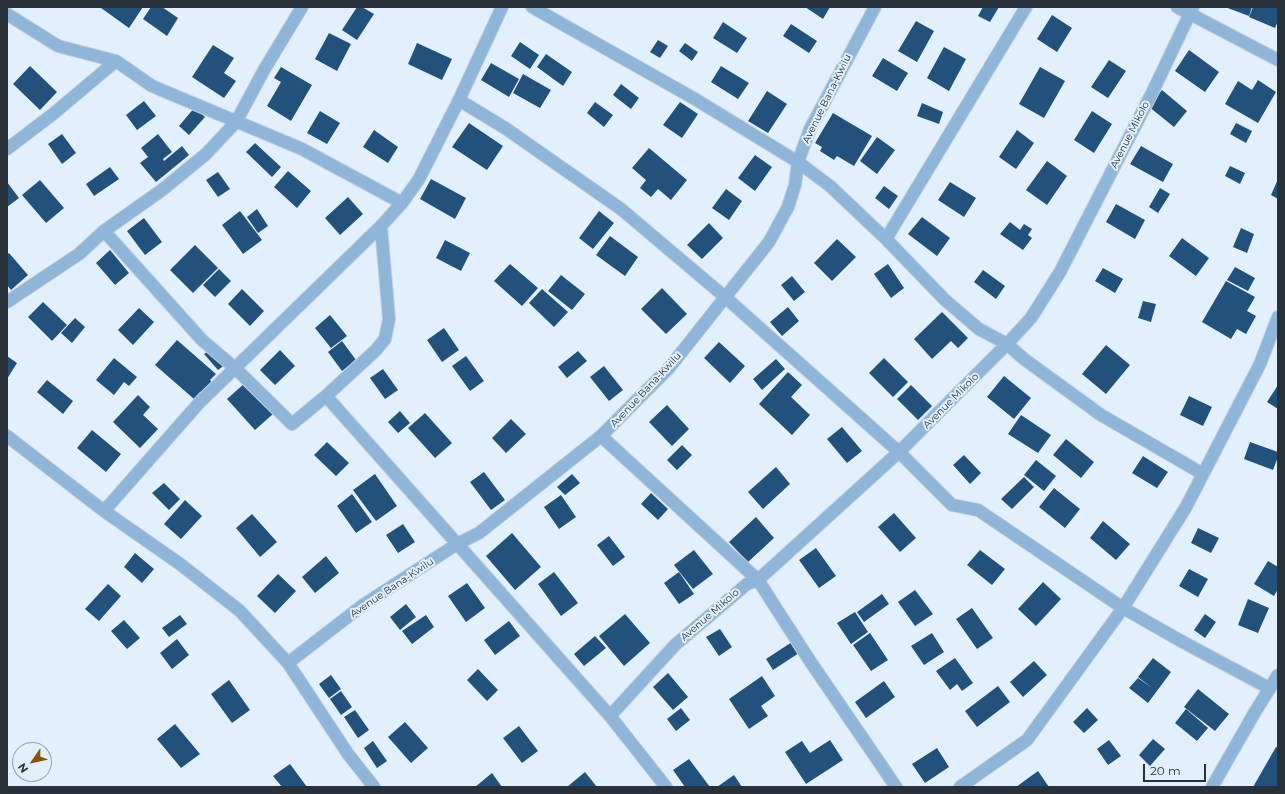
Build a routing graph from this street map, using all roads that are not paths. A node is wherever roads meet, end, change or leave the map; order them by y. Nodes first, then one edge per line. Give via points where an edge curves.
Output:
1 (302, 7) edge
2 (502, 7) edge
3 (532, 7) edge
4 (875, 7) edge
5 (1026, 7) edge
6 (1177, 7) edge
7 (1191, 11) edge
8 (7, 14) edge
9 (1278, 60) edge
10 (116, 61) junction
11 (459, 100) junction
12 (236, 122) junction
13 (7, 149) edge
14 (798, 162) junction
15 (402, 203) junction
16 (381, 226) junction
17 (104, 231) junction
18 (886, 239) junction
19 (725, 297) junction
20 (7, 302) edge
21 (1278, 317) edge
22 (1007, 344) junction
23 (235, 368) junction
24 (326, 396) junction
25 (7, 436) edge
26 (601, 436) junction
27 (899, 452) junction
28 (1203, 474) junction
29 (104, 510) junction
30 (457, 544) junction
31 (758, 580) junction
32 (1123, 608) junction
33 (288, 662) junction
34 (1278, 674) edge
35 (1269, 688) junction
36 (610, 716) junction
37 (374, 787) edge
38 (666, 787) edge
39 (896, 787) edge
40 (960, 787) edge
41 (1212, 787) edge

1 - 12 street
2 - 11 street
3 - 14 street via 695,99
4 - 14 street, Avenue Bana-Kwilu via 810,129
5 - 18 street
6 - 7 street
7 - 9 street
7 - 22 street, Avenue Mikolo via 1060,272 1031,318
8 - 10 street via 58,46
10 - 12 street via 152,86
10 - 13 street
11 - 15 street via 419,179
11 - 19 street via 505,128 621,209
12 - 15 street via 302,149
12 - 17 street via 206,154 162,190
14 - 18 street via 830,186
14 - 19 street, Avenue Bana-Kwilu via 788,208 769,242
15 - 16 street
16 - 23 street
16 - 24 street via 389,319 385,339
17 - 20 street via 79,254
17 - 23 street via 202,340
18 - 22 street via 945,300 979,329
19 - 26 street, Avenue Bana-Kwilu via 669,368
19 - 27 street
21 - 28 street via 1260,364
22 - 27 street, Avenue Mikolo
22 - 28 street via 1101,415
23 - 24 street via 292,424
23 - 29 street via 198,403
24 - 30 street
25 - 29 street
26 - 30 street, Avenue Bana-Kwilu via 479,533
26 - 31 street
27 - 31 street, Avenue Mikolo
27 - 32 street via 952,505 978,510
28 - 32 street via 1186,507
29 - 33 street via 240,611
30 - 33 street, Avenue Bana-Kwilu via 363,605
30 - 36 street
31 - 36 street, Avenue Mikolo via 747,584 675,645
31 - 39 street
32 - 35 street
32 - 40 street via 1027,740
33 - 37 street via 348,754
34 - 35 street
35 - 41 street
36 - 38 street

